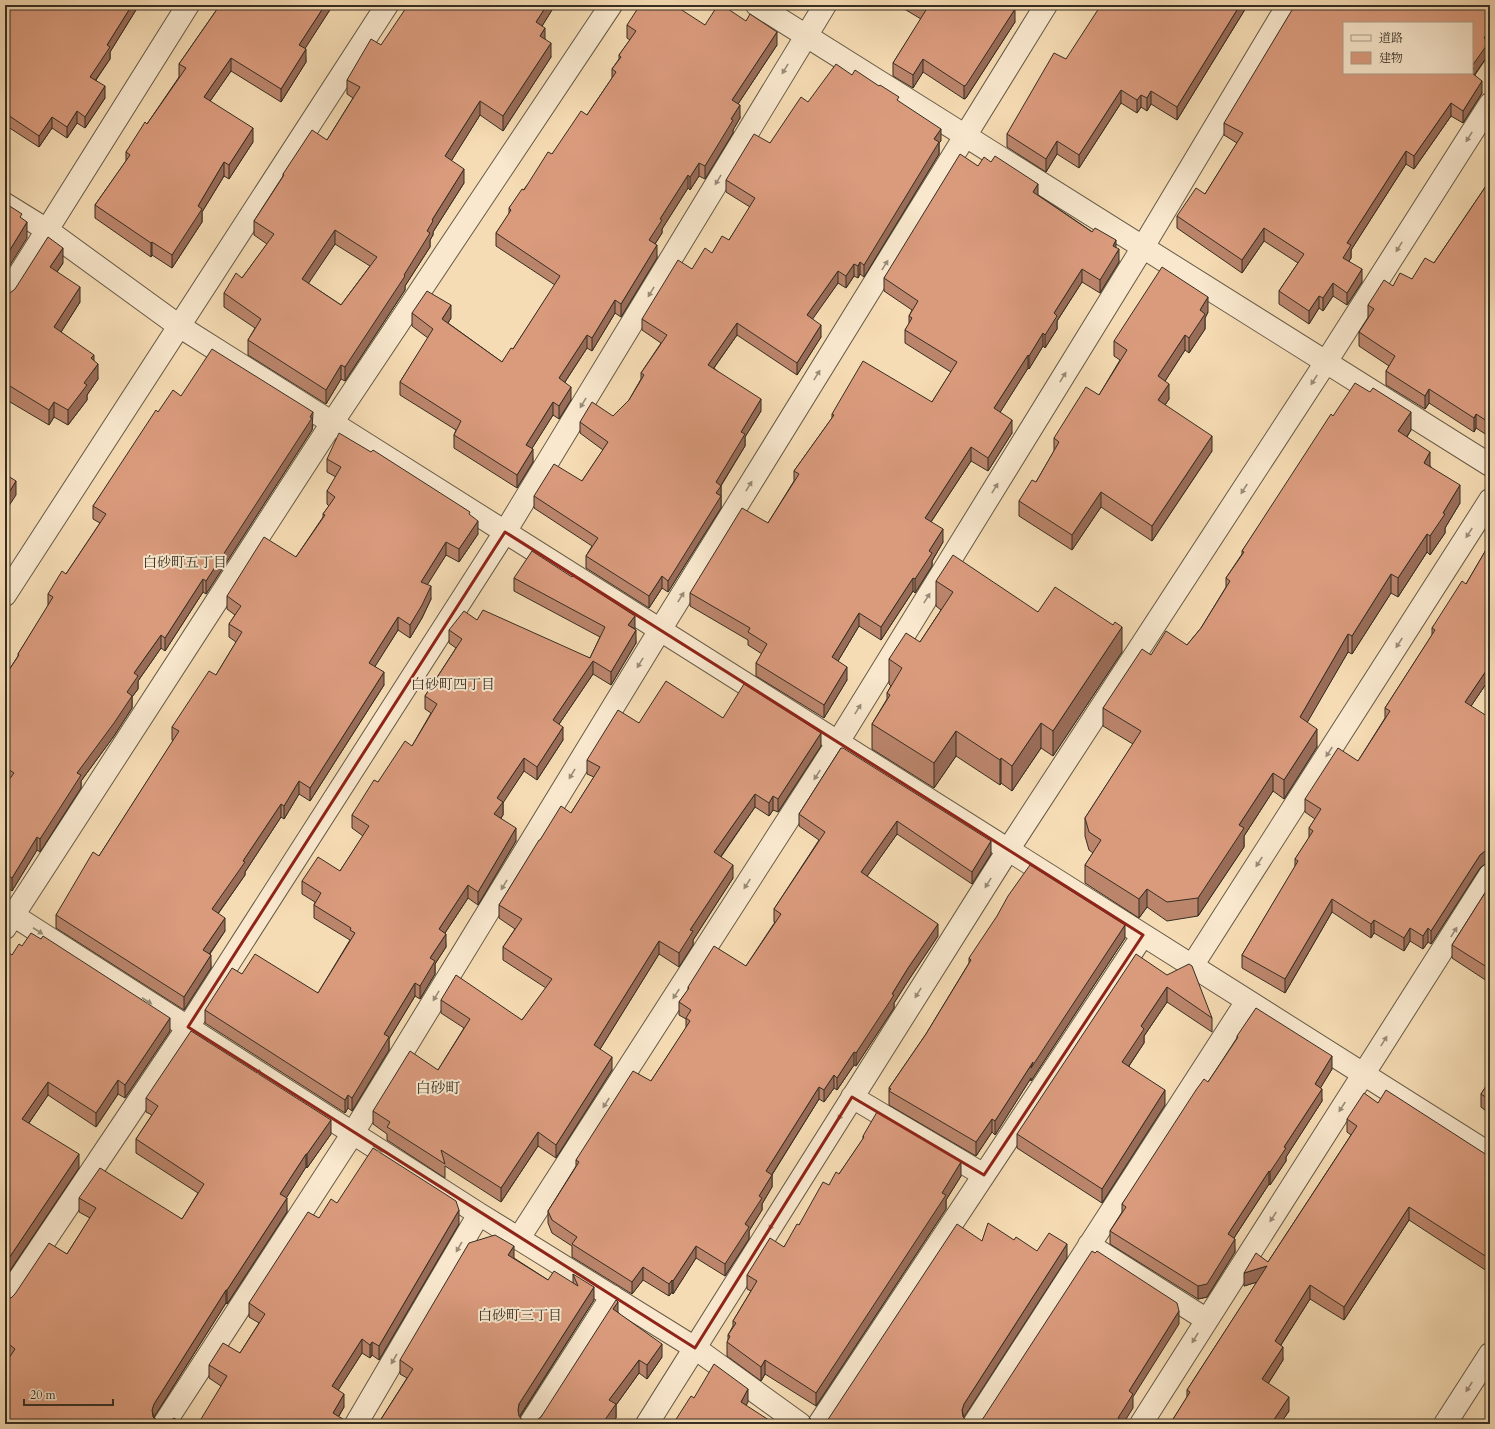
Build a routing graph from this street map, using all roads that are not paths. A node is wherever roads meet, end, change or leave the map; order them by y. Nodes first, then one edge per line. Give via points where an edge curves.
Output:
1 (188, 5) edge
2 (387, 5) edge
3 (611, 5) edge
4 (756, 5) edge
5 (825, 5) edge
6 (1046, 5) edge
7 (1288, 5) edge
8 (805, 36) junction
9 (1490, 104) edge
10 (965, 136) junction
11 (5, 204) edge
12 (47, 230) junction
13 (1143, 247) junction
14 (5, 297) edge
15 (178, 326) junction
16 (1326, 362) junction
17 (332, 423) junction
18 (1490, 465) edge
19 (1490, 500) edge
20 (505, 532) junction
21 (5, 595) edge
22 (660, 630) junction
23 (838, 742) junction
24 (1008, 850) junction
25 (1490, 875) edge
26 (8, 918) edge
27 (1143, 935) junction
28 (1192, 966) junction
29 (1247, 1001) junction
30 (188, 1027) junction
31 (1363, 1074) junction
32 (852, 1097) junction
33 (353, 1132) junction
34 (1490, 1154) edge
35 (984, 1175) junction
36 (479, 1214) junction
37 (519, 1238) junction
38 (1089, 1245) junction
39 (612, 1296) junction
40 (5, 1300) edge
41 (1207, 1320) junction
42 (695, 1348) junction
43 (1490, 1354) edge
44 (164, 1424) edge
45 (356, 1424) edge
46 (530, 1424) edge
47 (647, 1424) edge
48 (800, 1424) edge
49 (819, 1424) edge
50 (974, 1424) edge
51 (1141, 1424) edge
52 (1445, 1424) edge

1 - 12 street
2 - 15 street
3 - 17 street
4 - 8 street
5 - 8 street
6 - 10 street
7 - 13 street
8 - 10 street
8 -> 20 street
9 -> 16 street
10 - 13 street
22 -> 10 street
11 - 12 street
12 - 14 street
12 - 15 street
13 - 16 street
23 -> 13 street
15 - 17 street
15 - 21 street
16 - 18 street
16 -> 24 street
17 - 20 street
17 - 26 street
19 -> 28 street
20 - 22 street
20 - 30 street
22 - 23 street
22 -> 33 street
23 - 24 street
23 -> 37 street
24 - 27 street
24 -> 32 street
31 -> 25 street
26 -> 30 street
27 - 28 street
27 - 35 street
28 - 29 street
29 - 31 street
29 - 38 street
30 -> 33 street
30 - 40 street
31 - 34 street
31 -> 41 street
32 - 35 street
32 -> 42 street
33 -> 36 street
33 - 44 street
35 - 49 street
36 - 37 street
36 -> 45 street
37 - 39 street
38 - 41 street
38 - 50 street
39 - 42 street
39 - 46 street
41 -> 51 street
42 - 47 street
42 - 48 street
43 -> 52 street

